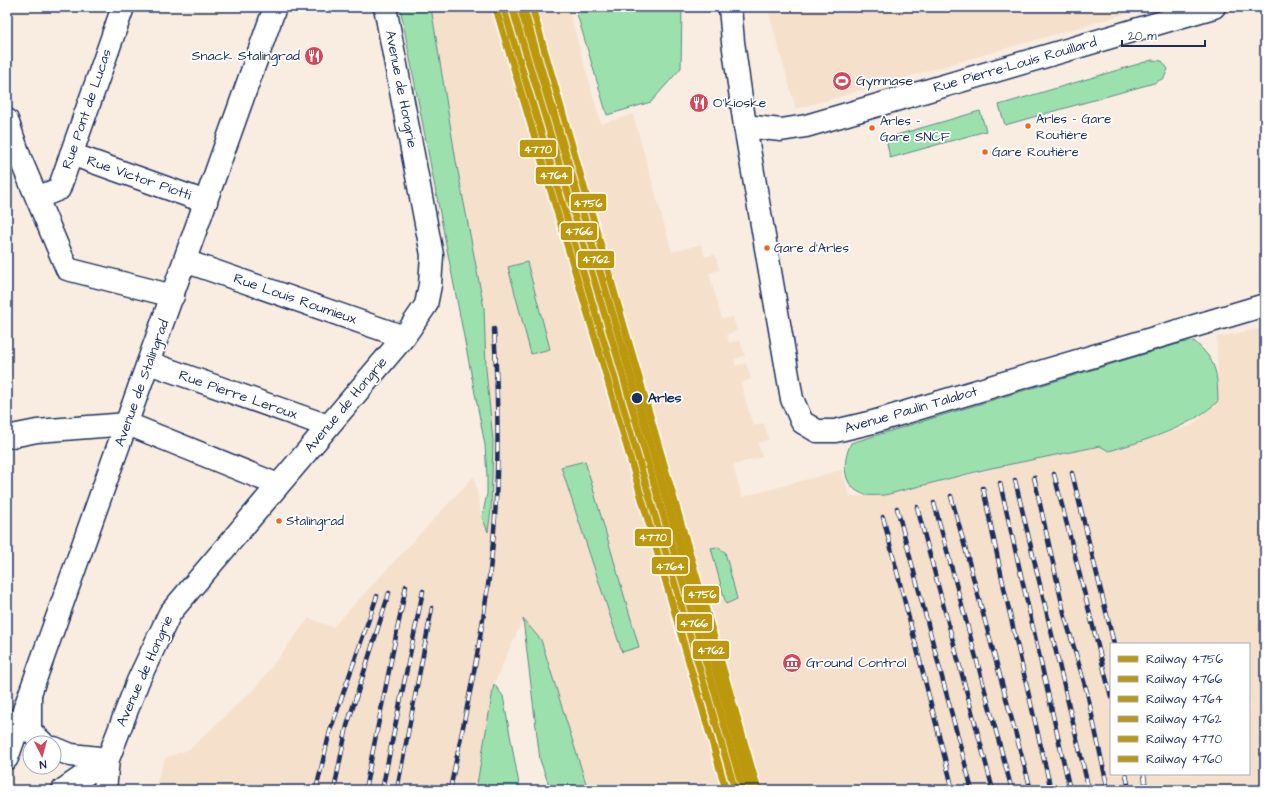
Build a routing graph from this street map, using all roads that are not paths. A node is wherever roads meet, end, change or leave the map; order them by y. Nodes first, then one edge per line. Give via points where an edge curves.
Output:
1 (122, 7) edge
2 (275, 7) edge
3 (385, 7) edge
4 (730, 7) edge
5 (1214, 7) edge
6 (7, 120) edge
7 (745, 126) junction
8 (71, 154) junction
9 (13, 159) edge
10 (37, 198) junction
11 (206, 202) junction
12 (185, 261) junction
13 (173, 296) junction
14 (1265, 305) edge
15 (404, 337) junction
16 (149, 364) junction
17 (128, 424) junction
18 (328, 426) junction
19 (7, 437) edge
20 (278, 485) junction
21 (30, 694) junction
22 (34, 735) edge
23 (62, 751) edge
24 (7, 758) edge
25 (108, 758) junction
26 (63, 790) edge
27 (105, 790) edge

1 - 8 street, Rue Pont de Lucas
2 - 11 street, Avenue de Stalingrad
3 - 15 street, Avenue de Hongrie via 432,255 426,305
4 - 7 street, Avenue Paulin Talabot
5 - 7 street, Rue Pierre-Louis Rouillard via 806,126 781,130
6 - 9 street
7 - 14 street, Avenue Paulin Talabot via 792,399 802,422 817,431 854,427
8 - 10 street, Rue Pont de Lucas via 59,189
8 - 11 street, Rue Victor Piotti
9 - 10 street
10 - 13 street via 67,268
11 - 12 street, Avenue de Stalingrad
12 - 13 street, Avenue de Stalingrad
12 - 15 street, Rue Louis Roumieux
13 - 16 street, Avenue de Stalingrad
15 - 18 street, Avenue de Hongrie
16 - 17 street, Avenue de Stalingrad
16 - 18 street, Rue Pierre Leroux
17 - 19 street via 37,431
17 - 20 street
17 - 21 street, Avenue de Stalingrad
18 - 20 street, Avenue de Hongrie
20 - 25 street, Avenue de Hongrie via 170,613 138,681
21 - 22 street via 30,731
21 - 24 street, Avenue de Stalingrad
23 - 25 street via 71,755
25 - 26 street
25 - 27 street, Avenue de Hongrie

